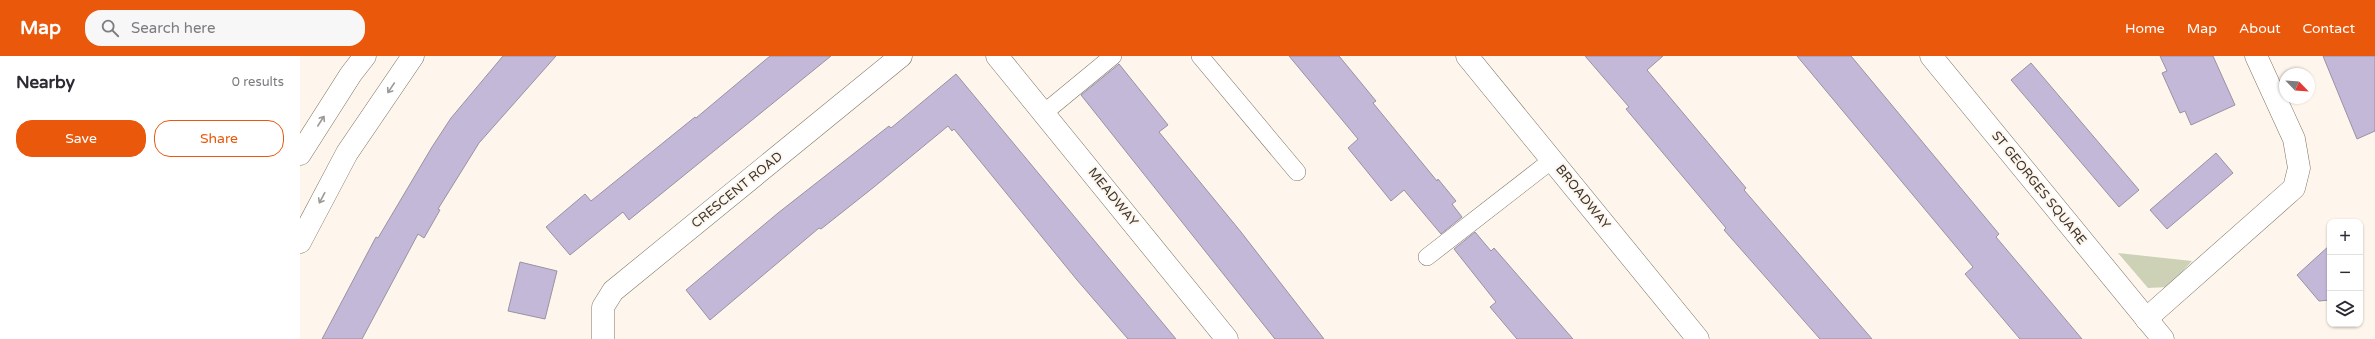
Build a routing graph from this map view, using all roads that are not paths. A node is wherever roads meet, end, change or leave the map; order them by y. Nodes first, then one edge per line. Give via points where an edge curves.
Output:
1 (365, 56) edge
2 (413, 56) edge
3 (901, 56) edge
4 (997, 56) edge
5 (1113, 56) edge
6 (1200, 56) edge
7 (1467, 56) edge
8 (1931, 56) edge
9 (2256, 56) edge
10 (1044, 112) junction
11 (300, 154) edge
12 (1552, 160) junction
13 (1297, 172) dead end
14 (300, 242) edge
15 (1427, 256) dead end
16 (2146, 319) junction
17 (603, 339) edge
18 (1227, 339) edge
19 (1698, 339) edge
20 (2163, 339) edge

11 -> 1 main road
2 -> 14 main road via 347,153
3 - 17 main road, CRESCENT ROAD via 613,292 603,306
4 - 10 main road, MEADWAY
5 - 10 lane
6 - 13 lane
7 - 12 main road, BROADWAY
8 - 16 main road, ST GEORGES SQUARE
9 - 16 main road via 2294,139 2299,168 2294,188
10 - 18 main road, MEADWAY
12 - 15 lane
12 - 19 main road, BROADWAY
16 - 20 main road, ST GEORGES SQUARE

